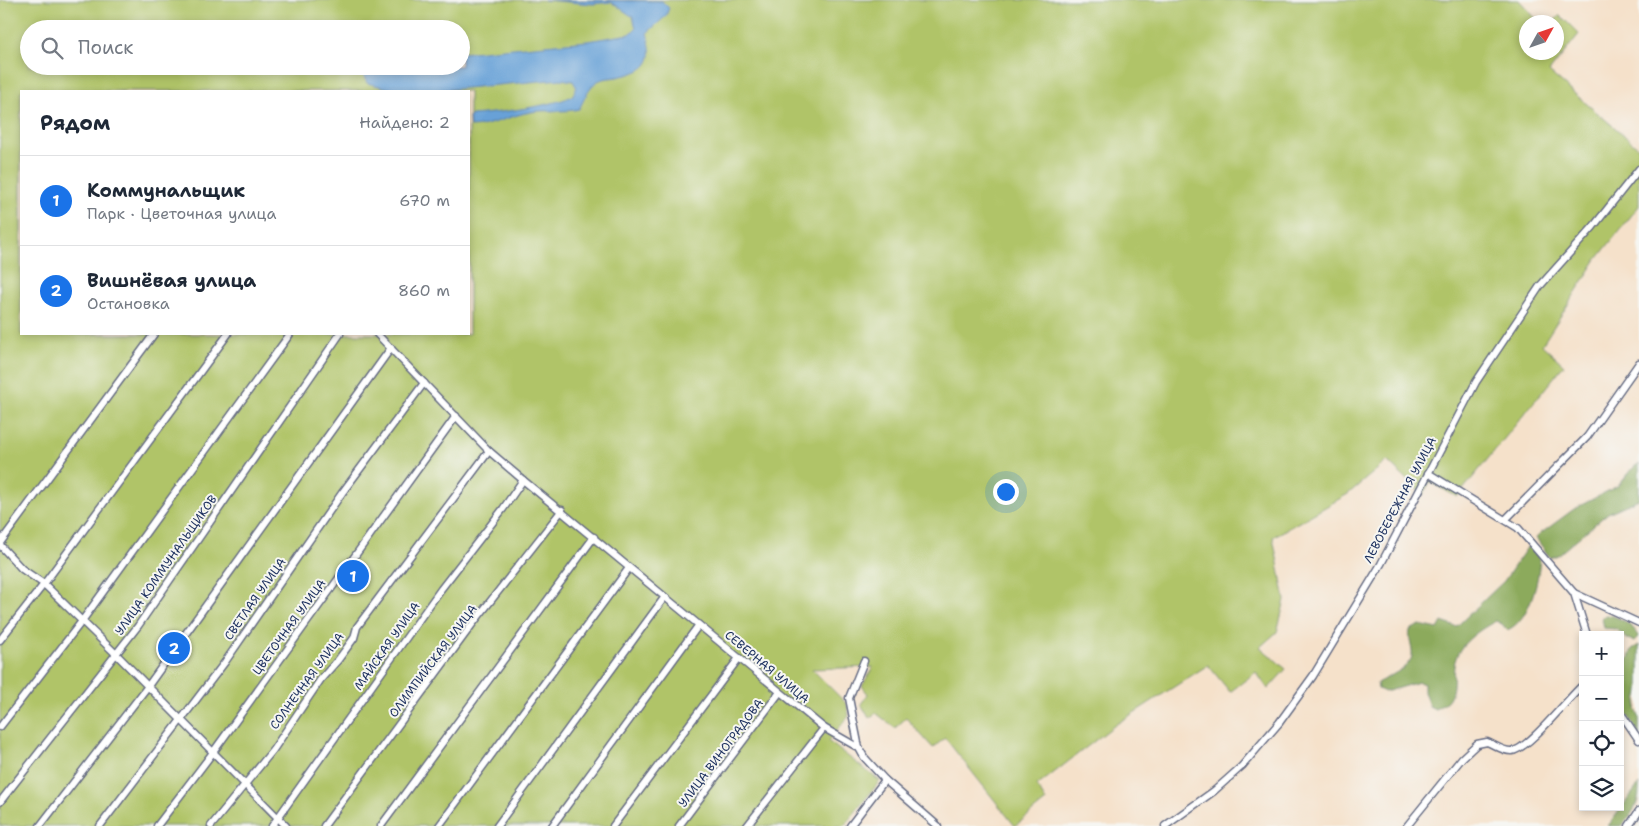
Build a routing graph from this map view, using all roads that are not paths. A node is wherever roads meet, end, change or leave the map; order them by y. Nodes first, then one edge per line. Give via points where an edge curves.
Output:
1 (1639, 169) edge
2 (153, 335) edge
3 (227, 335) edge
4 (289, 335) edge
5 (339, 335) edge
6 (378, 335) edge
7 (391, 348) junction
8 (1639, 362) edge
9 (424, 383) junction
10 (456, 416) junction
11 (489, 450) junction
12 (1428, 473) junction
13 (523, 480) junction
14 (562, 510) junction
15 (1506, 519) junction
16 (594, 537) junction
17 (0, 544) edge
18 (629, 568) junction
19 (44, 584) junction
20 (1574, 593) junction
21 (664, 598) junction
22 (82, 621) junction
23 (1639, 624) edge
24 (698, 626) junction
25 (1586, 631) edge
26 (0, 640) edge
27 (117, 654) junction
28 (740, 658) junction
29 (864, 661) dead end
30 (148, 686) junction
31 (1579, 688) edge
32 (780, 692) junction
33 (181, 718) junction
34 (1624, 718) edge
35 (0, 727) edge
36 (824, 728) junction
37 (1639, 740) edge
38 (859, 748) junction
39 (214, 751) junction
40 (885, 780) junction
41 (244, 784) junction
42 (0, 802) edge
43 (1639, 811) edge
44 (278, 818) junction
45 (40, 826) edge
46 (100, 826) edge
47 (156, 826) edge
48 (211, 826) edge
49 (272, 826) edge
50 (286, 826) edge
51 (324, 826) edge
52 (381, 826) edge
53 (439, 826) edge
54 (497, 826) edge
55 (552, 826) edge
56 (613, 826) edge
57 (680, 826) edge
58 (747, 826) edge
59 (850, 826) edge
60 (938, 826) edge
61 (1165, 826) edge
62 (1407, 826) edge
63 (1629, 826) edge

1 - 12 street, ЛЕВОБЕРЕЖНАЯ УЛИЦА via 1540,286 1476,382
2 - 17 street
3 - 19 street
4 - 22 street
5 - 27 street, УЛИЦА КОММУНАЛЬЩИКОВ
6 - 7 street, СЕВЕРНАЯ УЛИЦА
7 - 9 street, СЕВЕРНАЯ УЛИЦА
7 - 30 street
8 - 15 street via 1587,437
9 - 10 street, СЕВЕРНАЯ УЛИЦА
9 - 33 street, СВЕТЛАЯ УЛИЦА via 342,493 225,662
10 - 11 street, СЕВЕРНАЯ УЛИЦА
10 - 39 street, ЦВЕТОЧНАЯ УЛИЦА
11 - 13 street, СЕВЕРНАЯ УЛИЦА
11 - 41 street, СОЛНЕЧНАЯ УЛИЦА via 358,627 348,646 321,679 273,750
12 - 15 street
12 - 61 street, ЛЕВОБЕРЕЖНАЯ УЛИЦА via 1340,634 1279,723 1242,766 1214,791
13 - 14 street, СЕВЕРНАЯ УЛИЦА
13 - 44 street, МАЙСКАЯ УЛИЦА
14 - 16 street, СЕВЕРНАЯ УЛИЦА
14 - 51 street, ОЛИМПИЙСКАЯ УЛИЦА via 471,626
15 - 20 street via 1530,540
16 - 18 street, СЕВЕРНАЯ УЛИЦА
16 - 52 street
17 - 19 street via 22,569
18 - 21 street, СЕВЕРНАЯ УЛИЦА
18 - 53 street
19 - 22 street
19 - 26 street
20 - 23 street
20 - 25 street
21 - 24 street, СЕВЕРНАЯ УЛИЦА
21 - 54 street
22 - 27 street
22 - 35 street
24 - 28 street, СЕВЕРНАЯ УЛИЦА
24 - 55 street
27 - 30 street
27 - 42 street, УЛИЦА КОММУНАЛЬЩИКОВ
28 - 32 street, СЕВЕРНАЯ УЛИЦА
28 - 56 street
29 - 38 street via 849,698
30 - 33 street
30 - 45 street
31 - 62 street via 1535,736 1516,750 1483,742 1471,748
32 - 36 street, СЕВЕРНАЯ УЛИЦА
32 - 57 street, УЛИЦА ВИНОГРАДОВА
33 - 39 street
33 - 46 street, СВЕТЛАЯ УЛИЦА
34 - 37 street
36 - 38 street, СЕВЕРНАЯ УЛИЦА
36 - 58 street
38 - 40 street
39 - 41 street
39 - 47 street, ЦВЕТОЧНАЯ УЛИЦА
40 - 59 street
40 - 60 street
41 - 44 street
41 - 48 street, СОЛНЕЧНАЯ УЛИЦА
43 - 63 street
44 - 49 street, МАЙСКАЯ УЛИЦА
44 - 50 street

